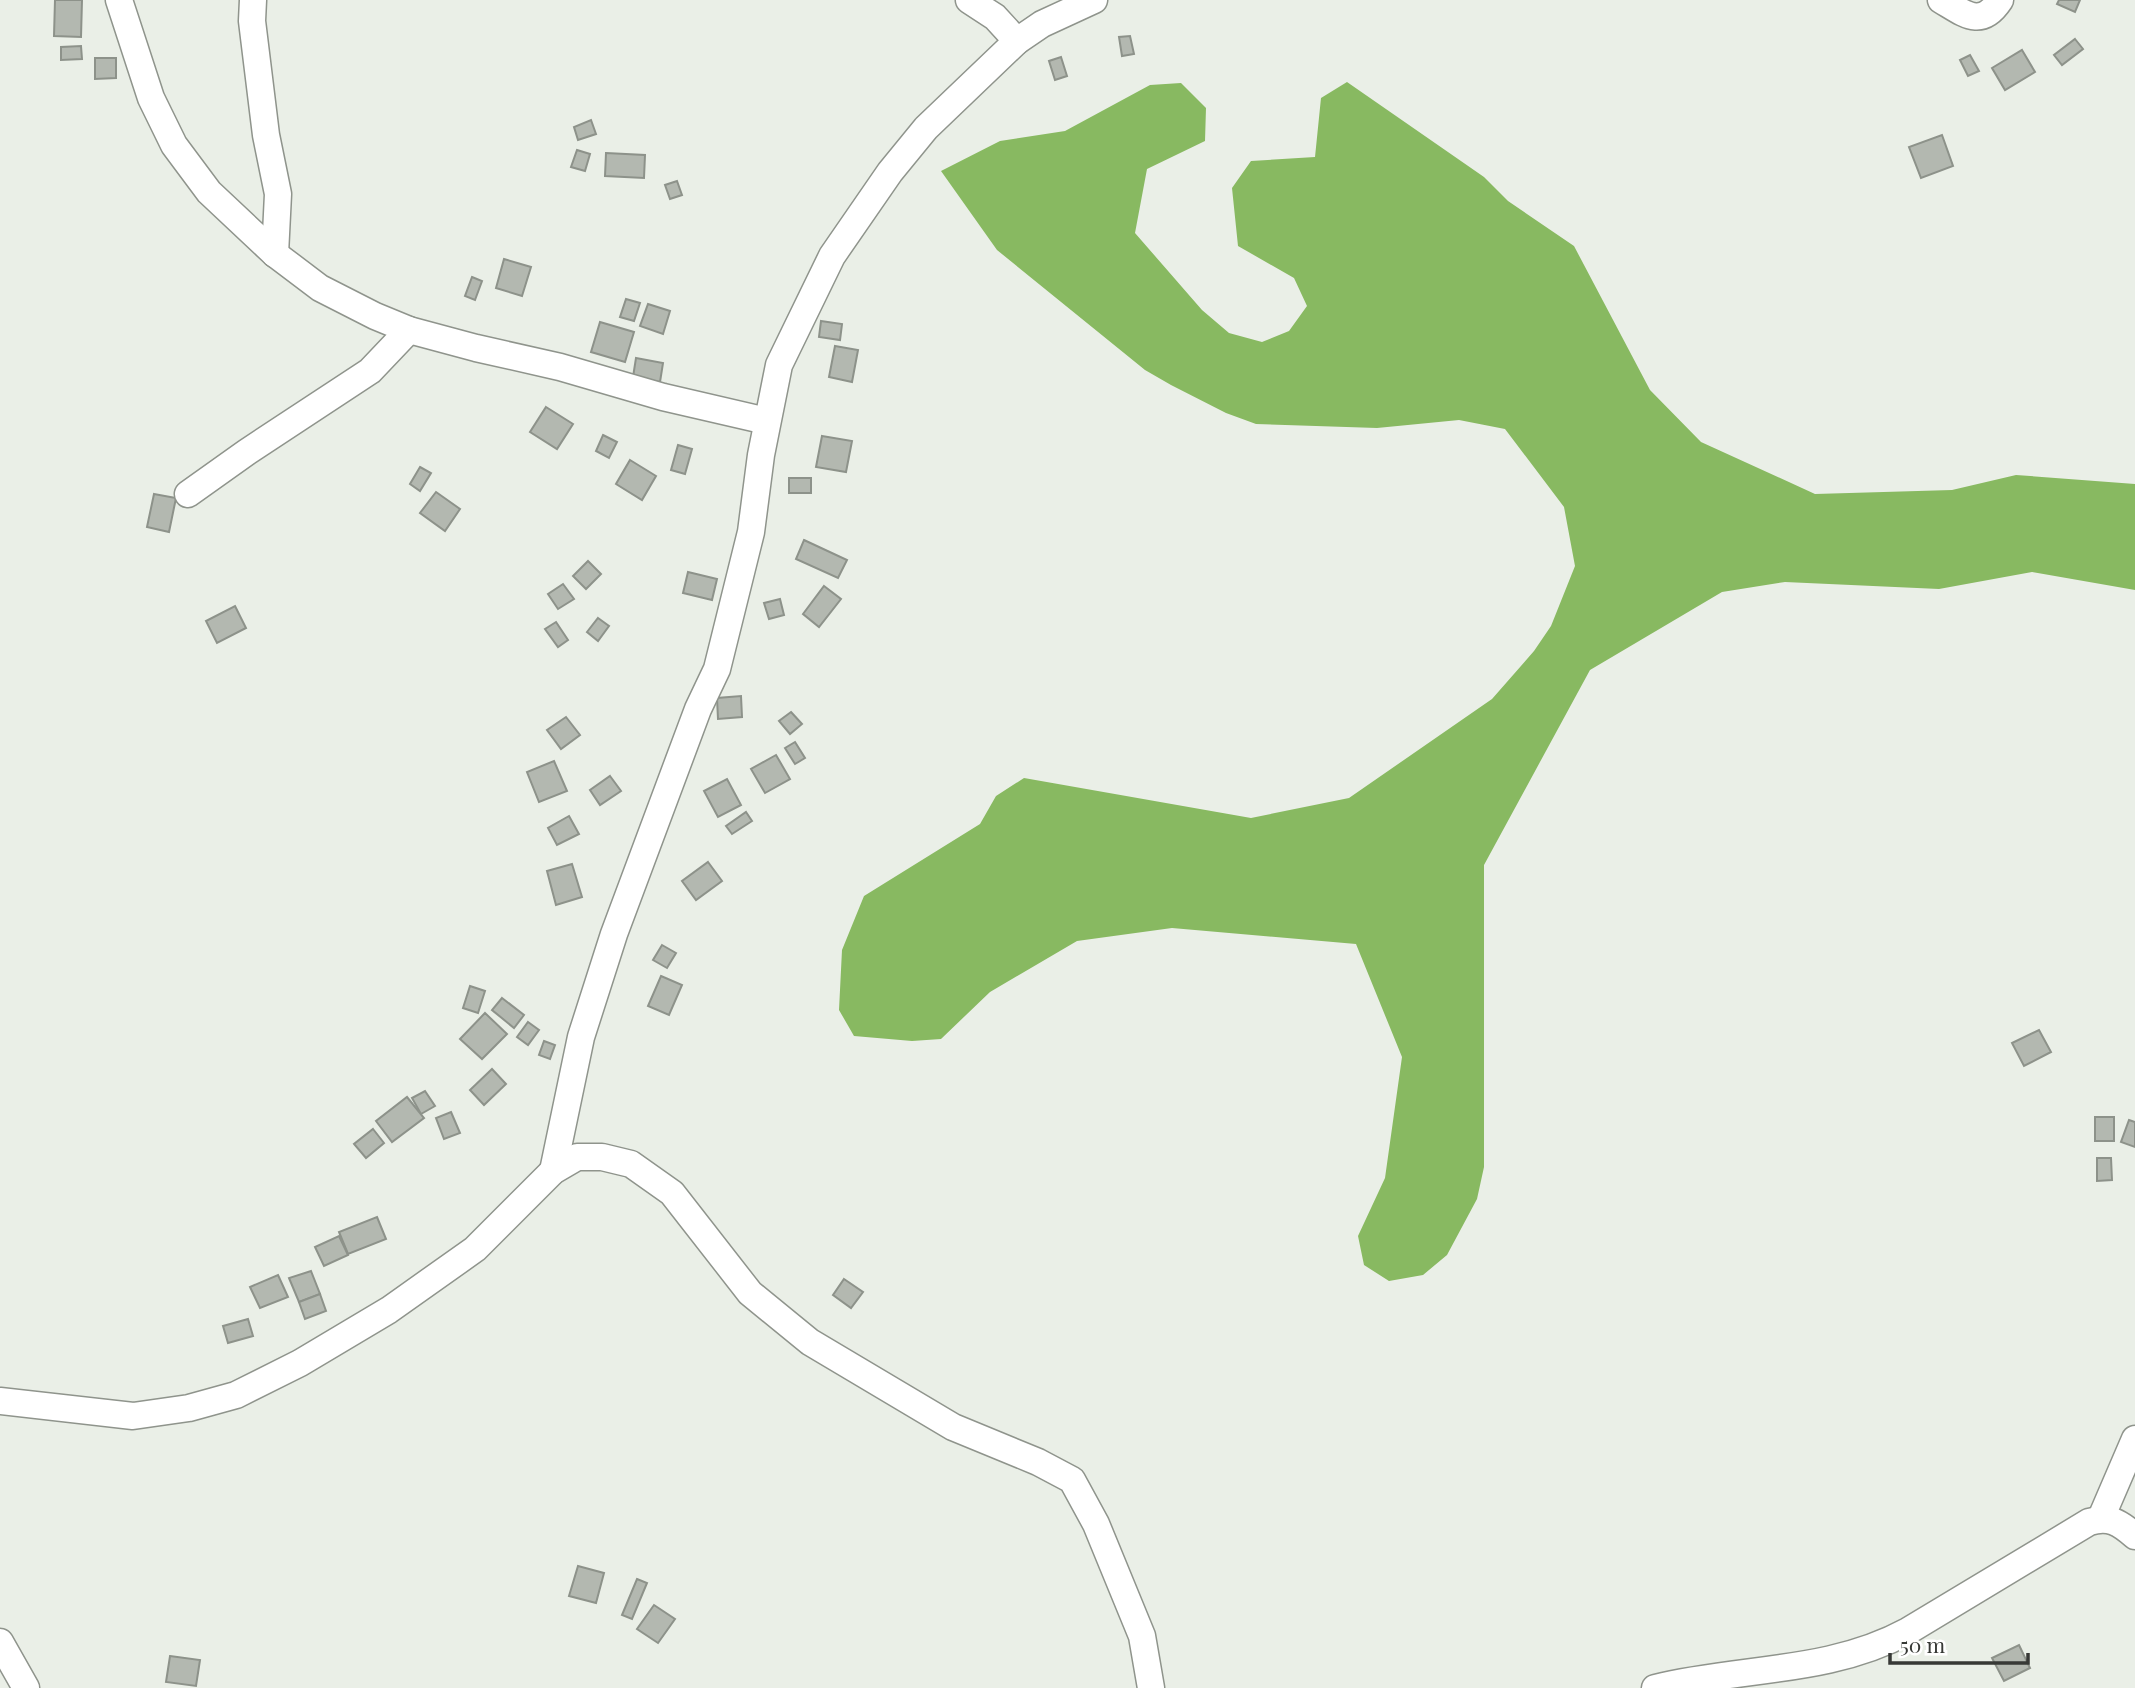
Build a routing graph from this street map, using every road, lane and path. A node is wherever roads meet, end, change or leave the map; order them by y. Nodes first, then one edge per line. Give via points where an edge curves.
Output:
1 (119, 0) edge
2 (253, 0) edge
3 (969, 0) edge
4 (1066, 0) edge
5 (1094, 0) edge
6 (1941, 0) edge
7 (2000, 0) edge
8 (1042, 24) junction
9 (1017, 41) junction
10 (275, 254) junction
11 (409, 330) junction
12 (767, 421) junction
13 (188, 494) dead end
14 (553, 1171) junction
15 (0, 1401) edge
16 (2135, 1439) edge
17 (2101, 1518) junction
18 (2135, 1536) edge
19 (0, 1642) edge
20 (26, 1688) edge
21 (1151, 1688) edge
22 (1655, 1688) edge

1 - 10 street via 150,98 174,145 209,192
2 - 10 street via 266,135 278,194
3 - 9 street via 995,17
4 - 8 street
5 - 8 street
6 - 7 street via 1966,15 1985,17
8 - 9 street
9 - 12 street via 926,128 832,256 779,365
10 - 11 street via 320,288
11 - 12 street
11 - 13 street via 370,372
12 - 14 street via 751,532 717,669 610,947 581,1037
14 - 15 street via 475,1249 411,1295 300,1363 236,1395 133,1416
14 - 21 street via 577,1157 631,1164 672,1193 750,1293 810,1342 953,1427 1072,1480 1096,1524 1142,1636
16 - 17 street
17 - 18 street
17 - 22 street via 2075,1529 1882,1645 1820,1663
19 - 20 street

